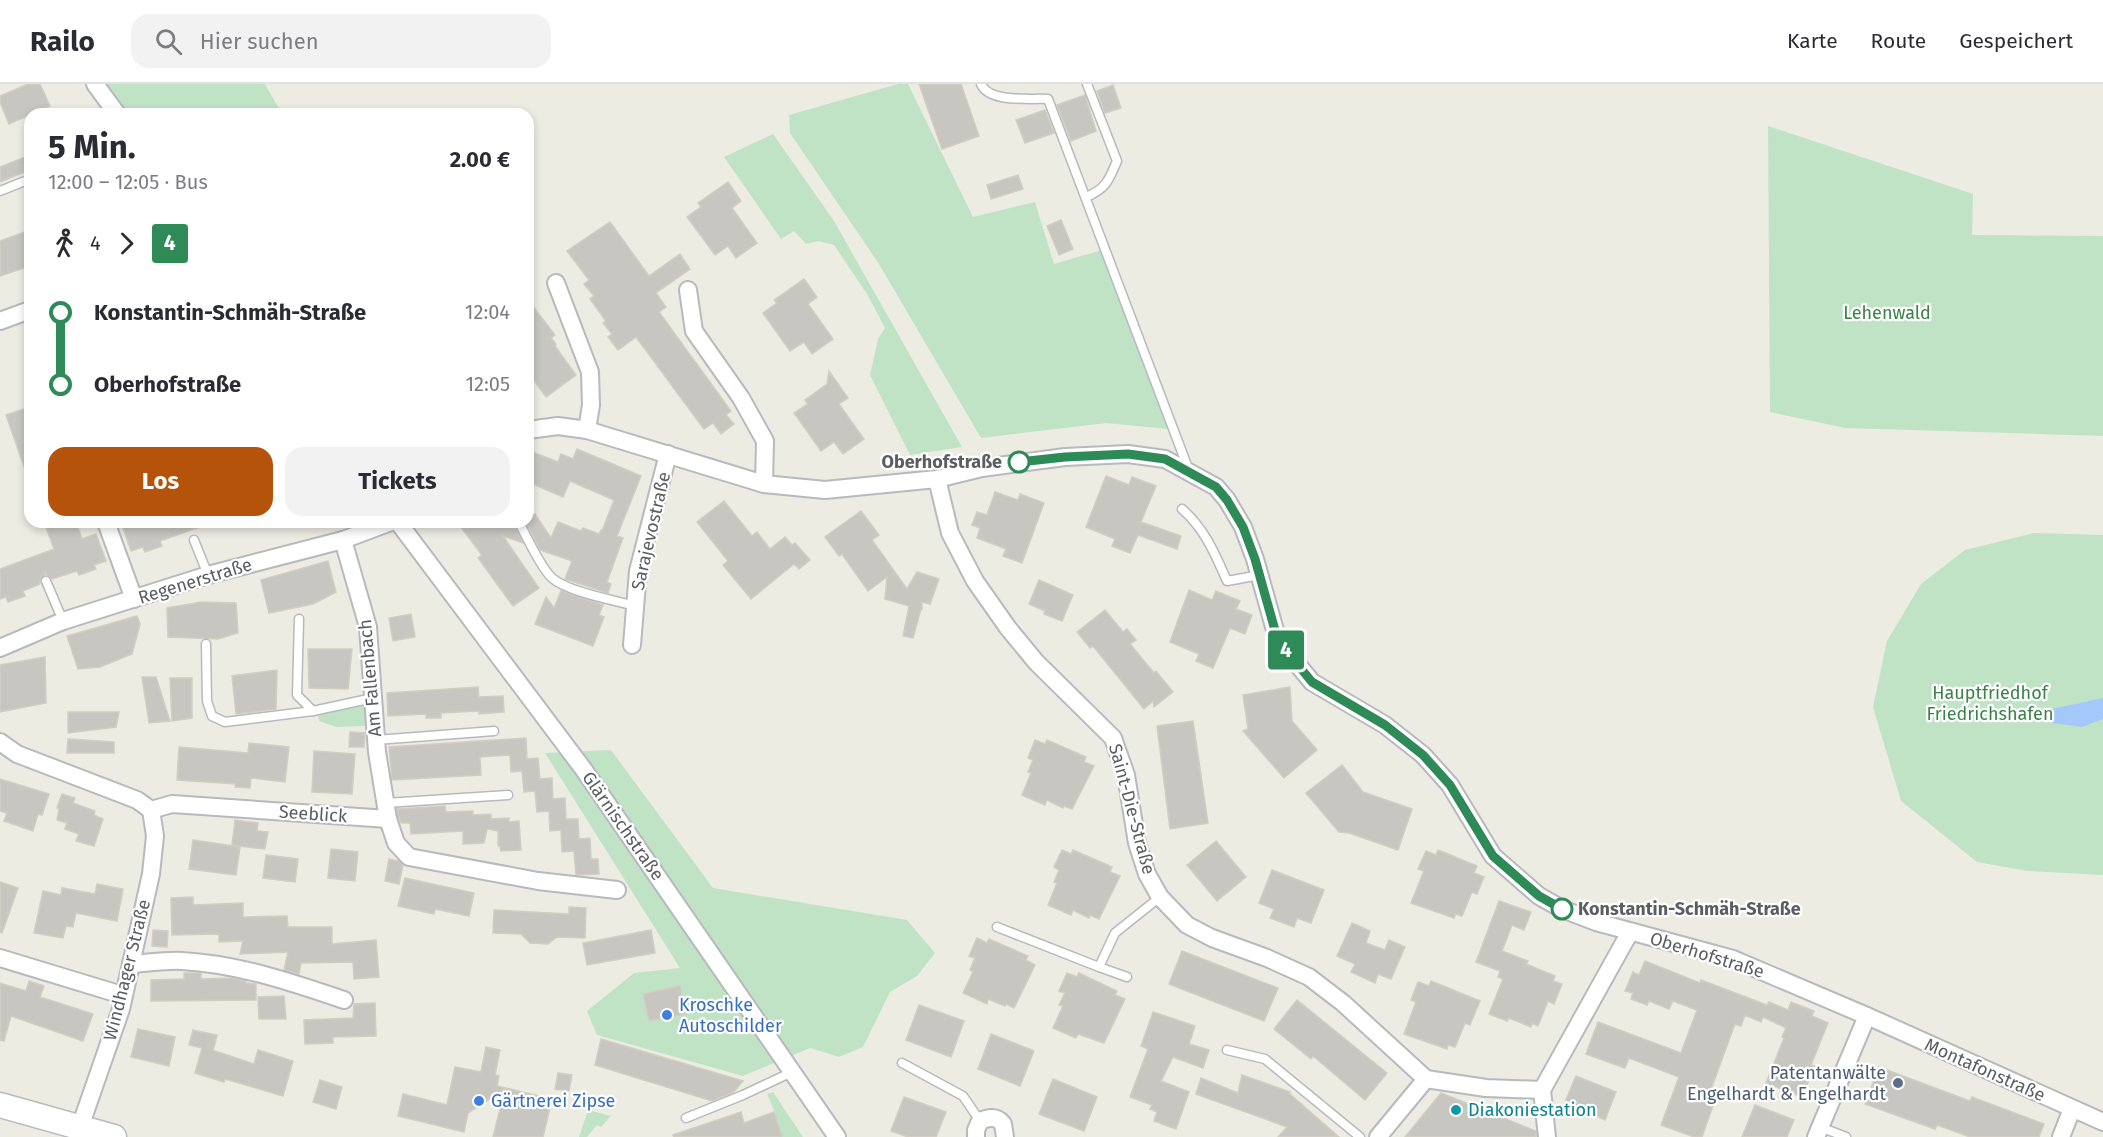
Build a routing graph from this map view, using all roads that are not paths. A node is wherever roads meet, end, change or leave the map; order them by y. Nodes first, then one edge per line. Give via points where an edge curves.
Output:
1 (95, 84) edge
2 (981, 84) edge
3 (1087, 84) edge
4 (113, 108) edge
5 (24, 181) edge
6 (0, 191) edge
7 (1086, 197) junction
8 (556, 283) dead end
9 (688, 290) dead end
10 (24, 312) edge
11 (0, 321) edge
12 (534, 429) edge
13 (587, 430) junction
14 (668, 454) junction
15 (1188, 470) junction
16 (937, 480) junction
17 (764, 484) junction
18 (1182, 509) dead end
19 (108, 528) edge
20 (375, 528) edge
21 (402, 528) edge
22 (522, 528) edge
23 (194, 540) dead end
24 (343, 540) junction
25 (208, 575) junction
26 (1260, 575) junction
27 (46, 581) dead end
28 (134, 599) junction
29 (635, 606) junction
30 (299, 619) dead end
31 (63, 621) junction
32 (206, 644) dead end
33 (632, 645) dead end
34 (0, 648) edge
35 (373, 698) junction
36 (313, 711) junction
37 (494, 731) dead end
38 (376, 740) junction
39 (0, 742) edge
40 (508, 795) dead end
41 (151, 810) junction
42 (387, 811) junction
43 (617, 890) dead end
44 (1160, 897) junction
45 (997, 927) dead end
46 (1630, 932) junction
47 (0, 958) edge
48 (131, 964) junction
49 (1099, 967) junction
50 (1127, 977) dead end
51 (123, 995) junction
52 (344, 1000) dead end
53 (1867, 1016) junction
54 (1227, 1050) dead end
55 (902, 1063) dead end
56 (792, 1072) junction
57 (1426, 1079) junction
58 (1542, 1090) junction
59 (0, 1105) edge
60 (2072, 1109) junction
61 (686, 1118) dead end
62 (2103, 1122) edge
63 (80, 1126) junction
64 (978, 1129) edge
65 (1818, 1132) edge
66 (114, 1137) edge
67 (837, 1137) edge
68 (1005, 1137) edge
69 (1360, 1137) edge
70 (1378, 1137) edge
71 (1547, 1137) edge
72 (1846, 1137) edge
73 (2061, 1137) edge

1 - 4 street
2 - 7 lane via 999,97 1047,99
3 - 7 lane via 1117,161 1110,179
5 - 6 lane
7 - 15 lane
8 - 13 street via 590,372
9 - 17 street via 694,331 741,398 765,441
10 - 11 street
12 - 13 street, Oberhofstraße via 558,426
13 - 14 street, Oberhofstraße
14 - 17 street, Oberhofstraße
14 - 29 street, Sarajevostraße via 638,571
15 - 16 street, Oberhofstraße via 1165,459 1128,454 1029,461
15 - 26 street, Oberhofstraße via 1216,487 1227,500 1243,527
16 - 17 street, Oberhofstraße via 825,490
16 - 44 street, Saint-Die-Straße via 950,532 975,581 1036,662 1113,738 1126,775 1137,843
18 - 26 lane via 1196,521 1227,581
19 - 28 street
20 - 24 street, Regenerstraße
21 - 56 street, Glärnischstraße via 584,770
22 - 29 lane via 555,580
23 - 25 lane
24 - 25 street, Regenerstraße
24 - 35 street, Am Fallenbach via 368,627
25 - 28 street, Regenerstraße
26 - 46 street, Oberhofstraße via 1278,641 1312,682 1385,725 1423,755 1450,785 1493,856 1539,896 1562,909
27 - 31 lane
28 - 31 street, Regenerstraße
29 - 33 street, Sarajevostraße
30 - 36 lane via 297,695
31 - 34 street, Regenerstraße
32 - 36 lane via 207,702 212,716 225,722
35 - 36 lane
35 - 38 street, Am Fallenbach
37 - 38 lane
38 - 42 street, Am Fallenbach
39 - 41 street via 16,754
40 - 42 lane
41 - 42 street, Seeblick via 172,804
41 - 48 street, Windhager Straße via 155,836 151,874
42 - 43 street via 396,843 409,857 538,881
44 - 49 lane via 1115,933
44 - 57 street, Saint-Die-Straße via 1187,925 1309,977
45 - 49 lane
46 - 53 street, Oberhofstraße via 1733,959
46 - 58 street
47 - 51 street
48 - 51 street, Windhager Straße
48 - 52 street via 180,960 229,966
49 - 50 lane
51 - 63 street, Windhager Straße
53 - 60 street, Montafonstraße
53 - 65 street
54 - 69 lane via 1265,1059
55 - 64 lane via 963,1096
56 - 61 lane
56 - 67 street, Glärnischstraße
57 - 58 street via 1486,1088
57 - 70 street
58 - 71 street
59 - 63 main road
60 - 62 street, Montafonstraße
60 - 73 street
63 - 66 main road
64 - 68 street via 986,1118 997,1119 1003,1124
65 - 72 lane

